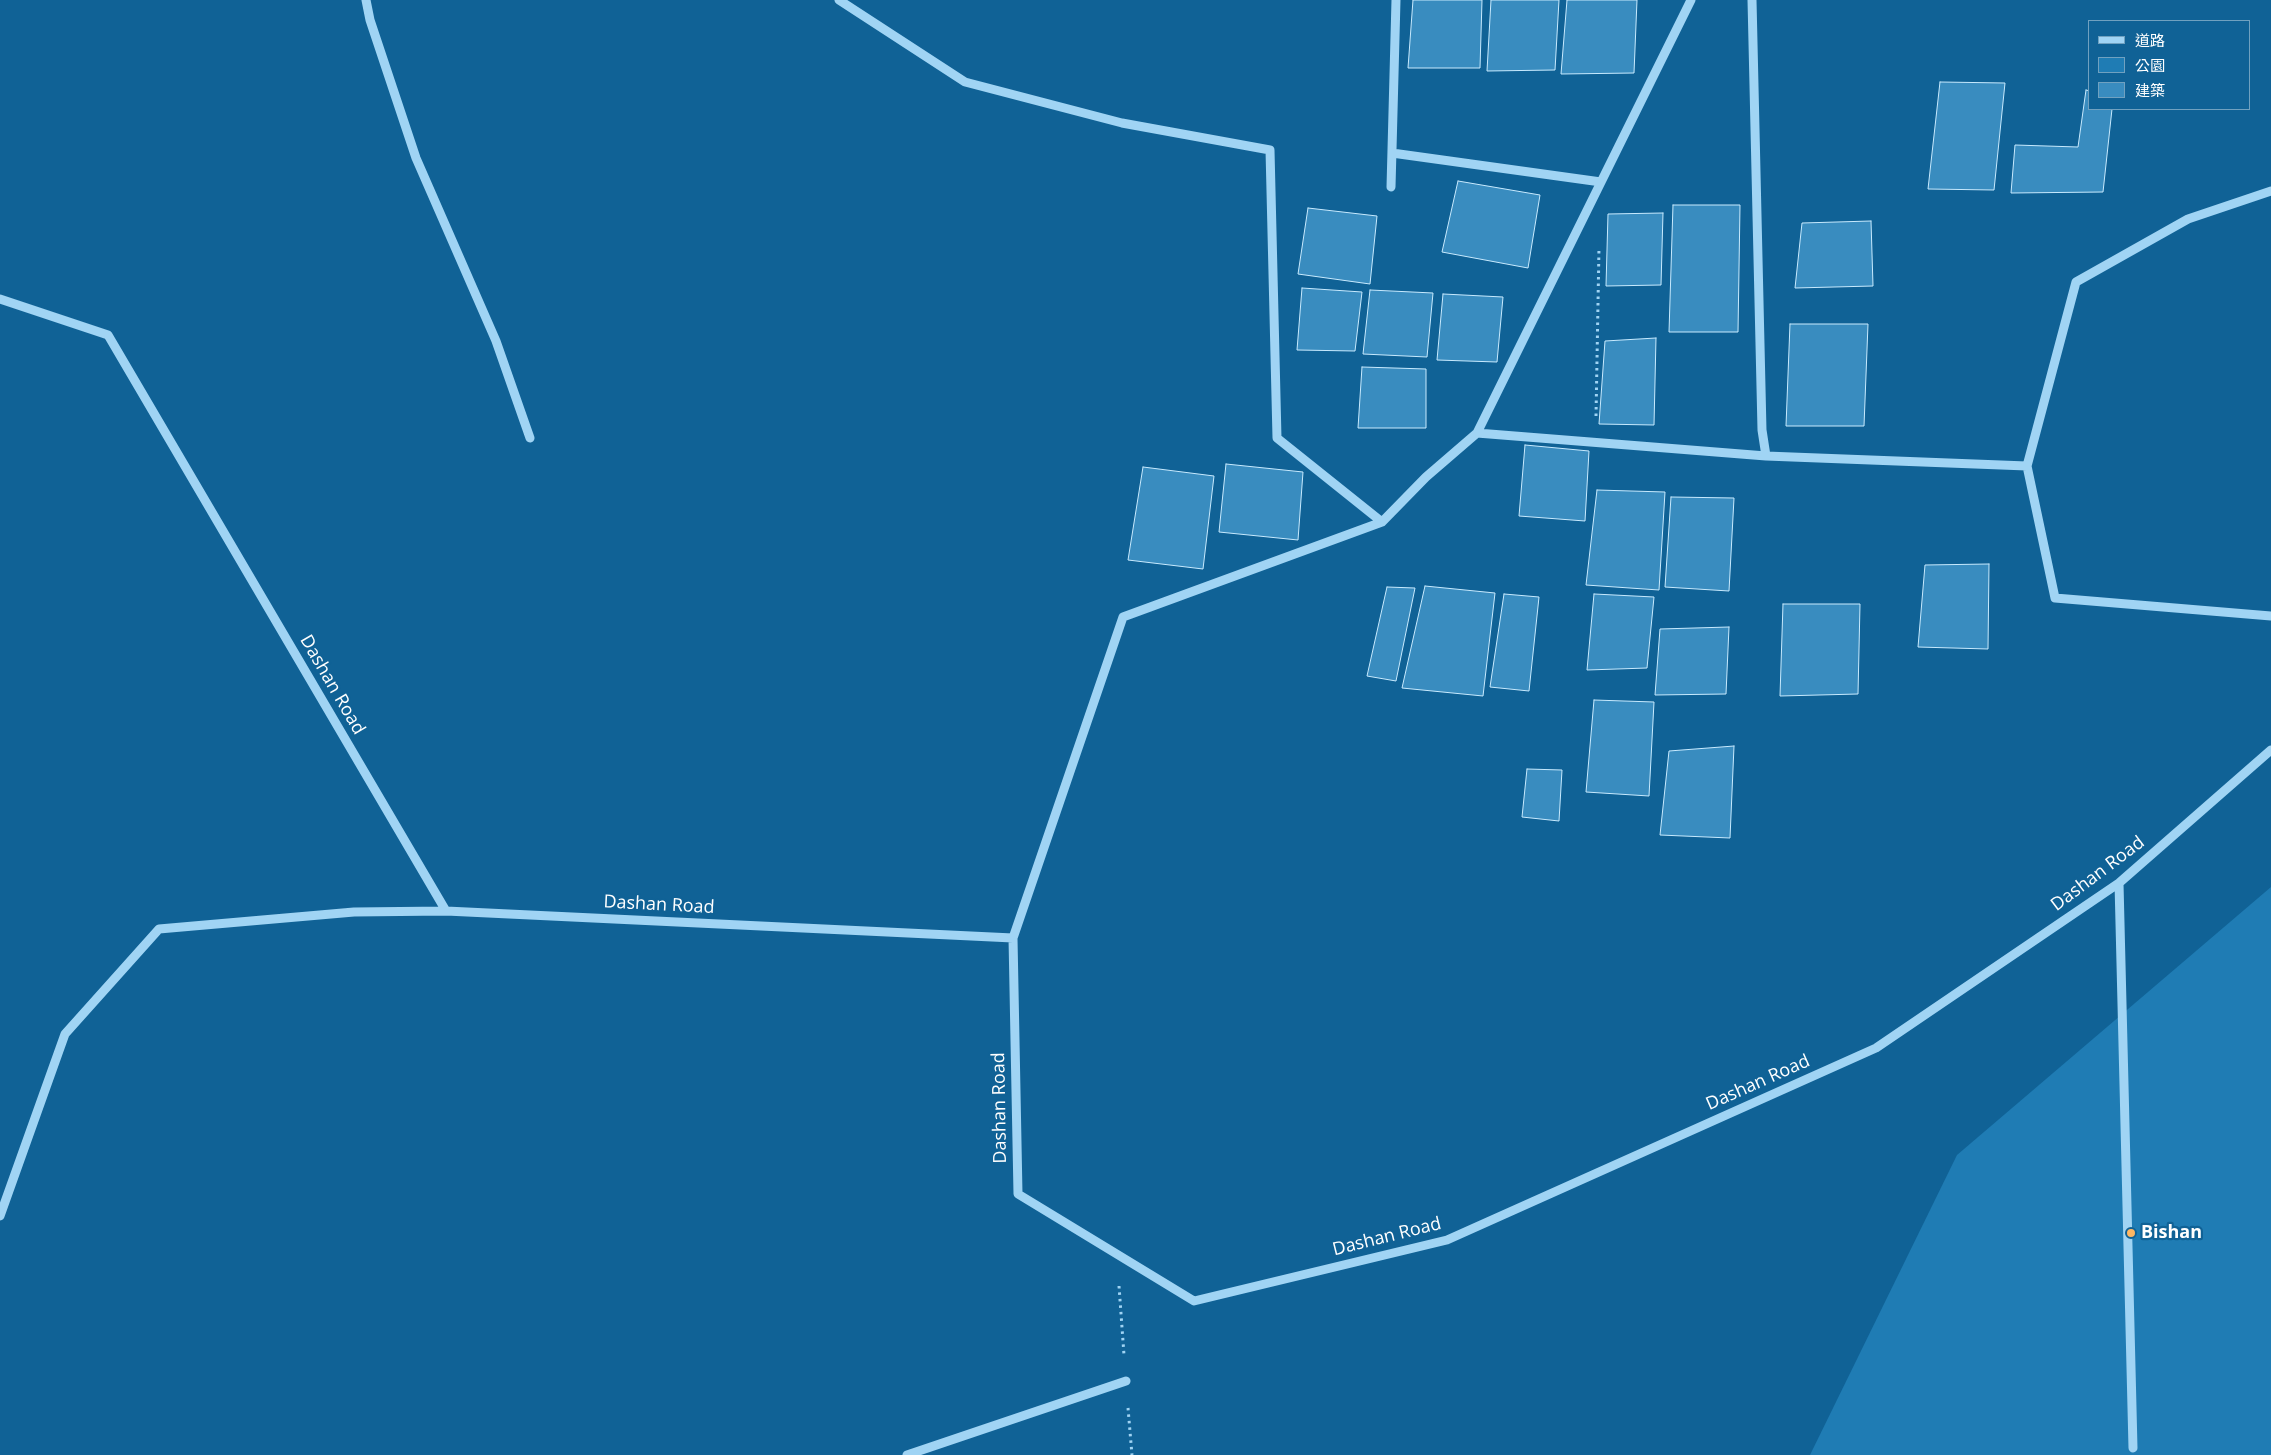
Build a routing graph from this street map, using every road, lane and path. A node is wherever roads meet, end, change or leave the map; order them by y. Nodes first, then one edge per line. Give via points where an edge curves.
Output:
1 (366, 0) edge
2 (839, 0) edge
3 (1396, 0) edge
4 (1691, 0) edge
5 (1752, 0) edge
6 (1392, 152) junction
7 (1601, 182) junction
8 (1391, 187) dead end
9 (2271, 191) edge
10 (1600, 242) dead end
11 (0, 299) edge
12 (1477, 433) junction
13 (530, 438) dead end
14 (1595, 442) junction
15 (1766, 456) junction
16 (2027, 466) junction
17 (1382, 522) junction
18 (2271, 616) edge
19 (2271, 750) edge
20 (2119, 883) junction
21 (446, 911) junction
22 (1013, 938) junction
23 (0, 1216) edge
24 (1126, 1381) dead end
25 (2134, 1448) dead end
26 (907, 1455) edge

1 - 13 street via 416,158 496,341
2 - 17 street via 965,82 1122,123 1270,150 1277,438
3 - 6 street
4 - 7 street
5 - 15 street via 1762,430
6 - 7 street
6 - 8 street
7 - 12 street
9 - 16 street via 2188,219 2076,282
10 - 14 path
11 - 21 street, Dashan Road via 108,335
12 - 14 street
12 - 17 street via 1426,477
14 - 15 street
15 - 16 street
16 - 18 street via 2054,598
17 - 22 street via 1123,617
19 - 20 street, Dashan Road
20 - 22 street, Dashan Road via 1876,1048 1447,1240 1194,1301 1018,1194
20 - 25 street
21 - 22 street, Dashan Road
21 - 23 street via 354,912 159,929 65,1034
24 - 26 street

